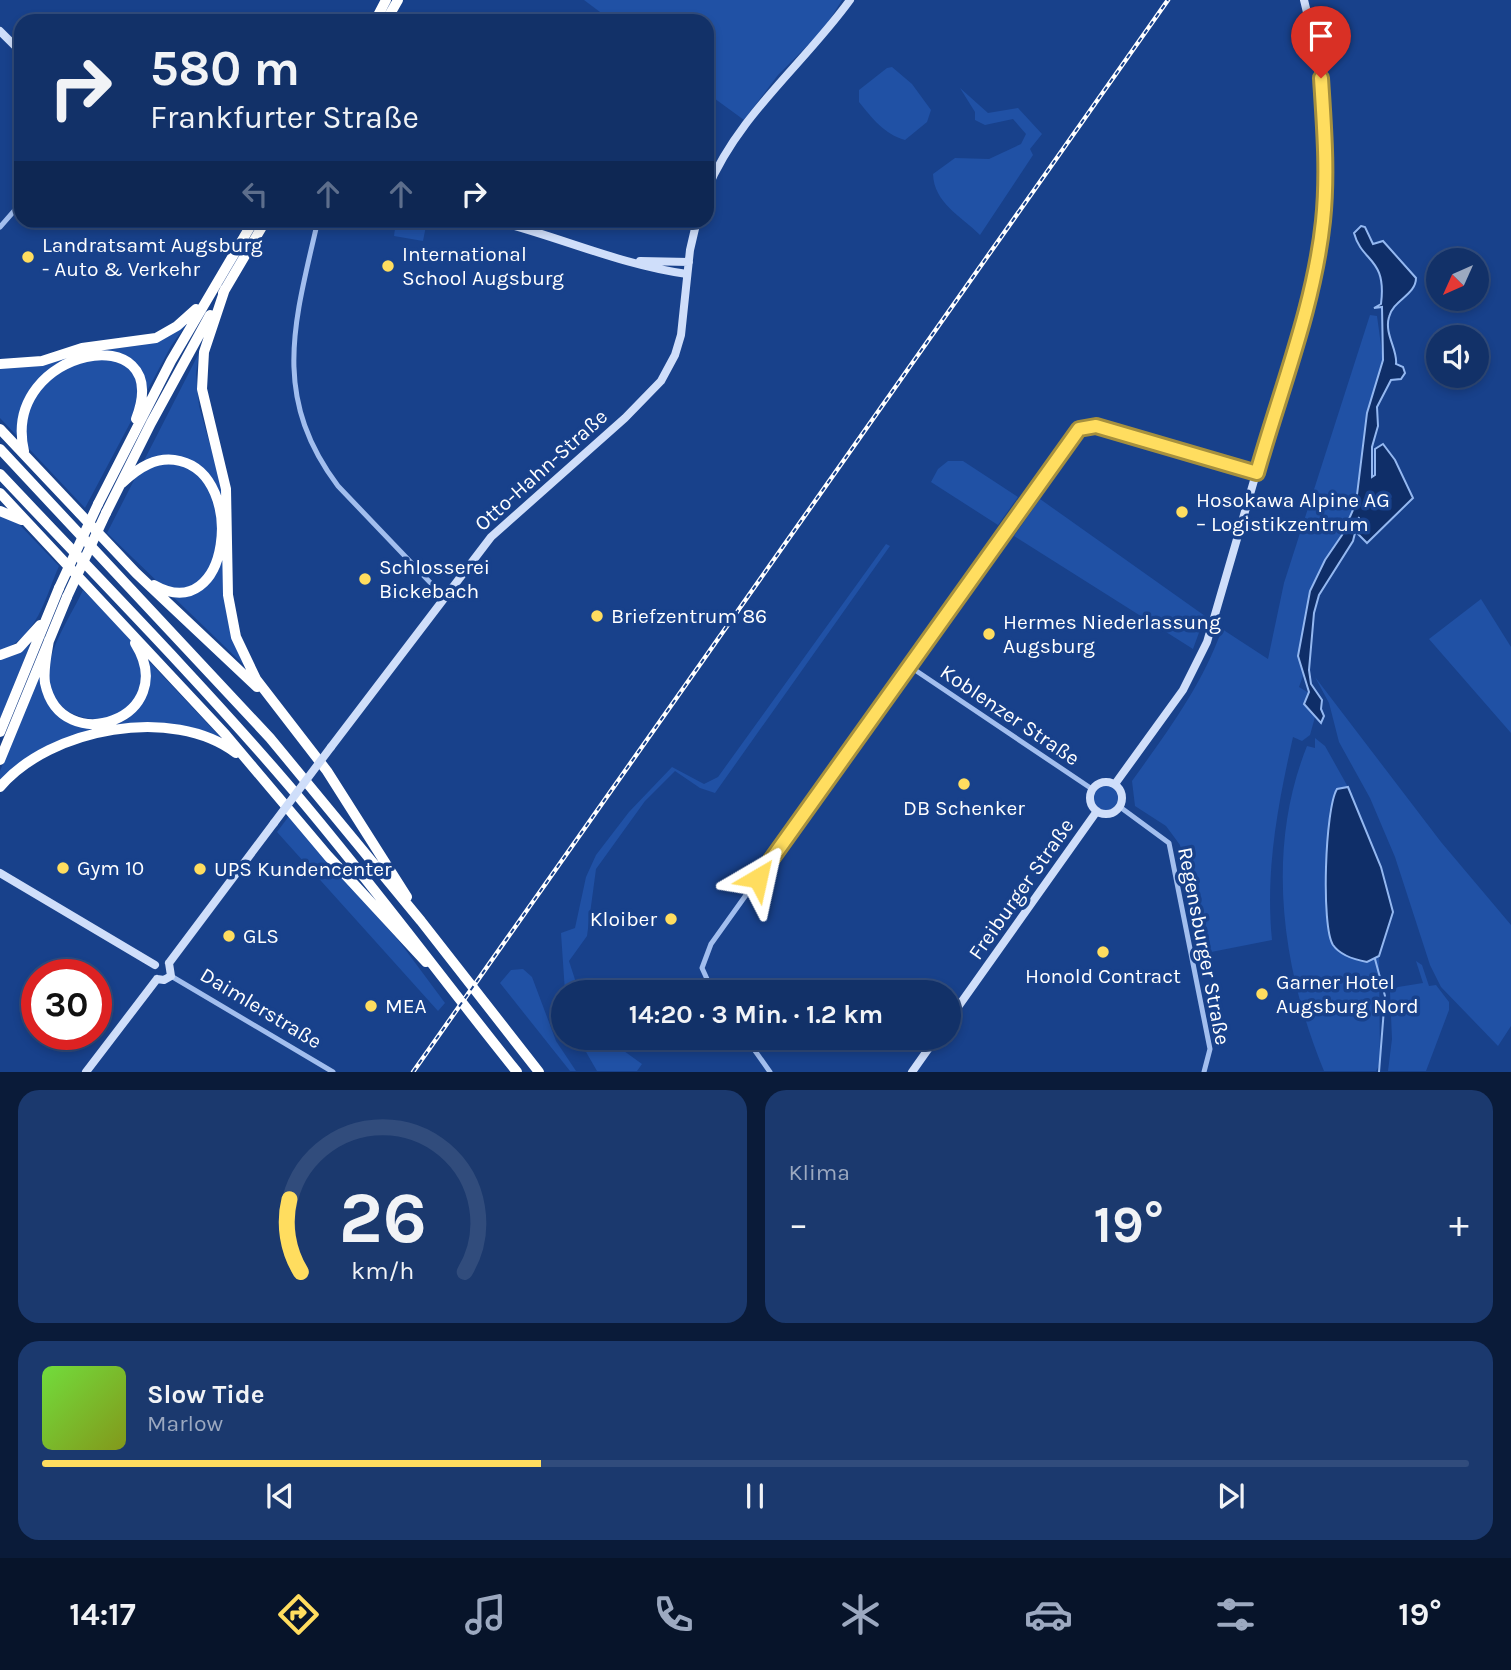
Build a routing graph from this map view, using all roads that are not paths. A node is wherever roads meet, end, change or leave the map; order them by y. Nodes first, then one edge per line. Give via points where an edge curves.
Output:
1 (849, 0) edge
2 (1304, 0) edge
3 (0, 31) edge
4 (14, 45) edge
5 (714, 173) edge
6 (14, 211) edge
7 (0, 227) edge
8 (250, 228) edge
9 (260, 228) edge
10 (316, 228) edge
11 (525, 228) edge
12 (695, 228) edge
13 (623, 260) junction
14 (689, 262) junction
15 (687, 274) junction
16 (220, 286) junction
17 (0, 364) edge
18 (26, 384) dead end
19 (13, 407) dead end
20 (0, 429) edge
21 (0, 449) edge
22 (121, 458) junction
23 (29, 460) junction
24 (1257, 473) junction
25 (0, 474) edge
26 (117, 489) junction
27 (0, 493) edge
28 (0, 511) edge
29 (35, 530) junction
30 (136, 573) junction
31 (444, 597) junction
32 (49, 613) junction
33 (123, 625) junction
34 (49, 640) junction
35 (0, 655) edge
36 (909, 666) junction
37 (270, 699) junction
38 (0, 732) edge
39 (0, 760) edge
40 (252, 765) junction
41 (1115, 785) junction
42 (0, 787) edge
43 (1092, 789) junction
44 (1120, 807) junction
45 (1097, 811) junction
46 (0, 873) edge
47 (421, 921) junction
48 (169, 963) junction
49 (155, 965) junction
50 (171, 975) junction
51 (157, 979) junction
52 (444, 979) junction
53 (708, 980) edge
54 (961, 1003) edge
55 (754, 1050) edge
56 (928, 1050) edge
57 (86, 1072) edge
58 (332, 1072) edge
59 (517, 1072) edge
60 (539, 1072) edge
61 (770, 1072) edge
62 (912, 1072) edge
63 (1204, 1072) edge

1 - 5 street via 818,42 764,99
2 - 24 street via 1321,78 1326,144 1323,222 1315,271
3 - 4 street
6 - 7 street
8 - 16 highway
9 - 16 highway
10 - 31 street via 293,350 301,421 338,485
11 - 13 street
12 - 14 street, Otto-Hahn-Straße
13 - 14 street
13 - 15 street
14 - 15 street, Otto-Hahn-Straße
15 - 31 street, Otto-Hahn-Straße via 681,335 661,381 628,416 508,520
16 - 17 highway via 190,316 156,338 82,348 42,361
16 - 22 highway
16 - 26 highway
16 - 37 highway via 204,352 202,389 226,489 231,619 244,655
18 - 22 highway via 53,366 86,356 101,354 124,361 139,380 142,397
19 - 23 highway via 15,431
20 - 23 highway
21 - 47 highway via 270,738
22 - 32 highway, bridge
23 - 30 highway
24 - 36 street via 1096,426 1079,429
24 - 41 street via 1199,662
25 - 52 highway via 236,725 358,868
26 - 30 highway via 141,468 167,459 197,468 217,494 219,553 205,584 174,593
26 - 34 highway, bridge
27 - 29 highway
28 - 29 highway
29 - 33 highway
30 - 37 highway
31 - 48 street, Otto-Hahn-Straße, bridge
32 - 35 highway via 19,648
32 - 38 highway
33 - 34 highway via 144,661 145,684 135,706 106,724 75,720 53,702 44,676
33 - 40 highway
34 - 39 highway
36 - 43 street, Koblenzer Straße
36 - 53 street via 711,944 702,968
37 - 47 highway via 327,771
40 - 42 highway via 206,735 134,727 54,749 16,771
40 - 52 highway via 413,950
41 - 43 street via 1103,782
41 - 44 street via 1122,797
43 - 45 street via 1090,801
44 - 45 street via 1107,814
44 - 63 street, Regensburger Straße via 1169,843 1210,1049
45 - 54 street, Freiburger Straße
46 - 49 street
47 - 60 highway
48 - 49 street
48 - 50 street
49 - 51 street
50 - 51 street
50 - 58 street, Daimlerstraße
51 - 57 street
52 - 59 highway
55 - 61 street
56 - 62 street

